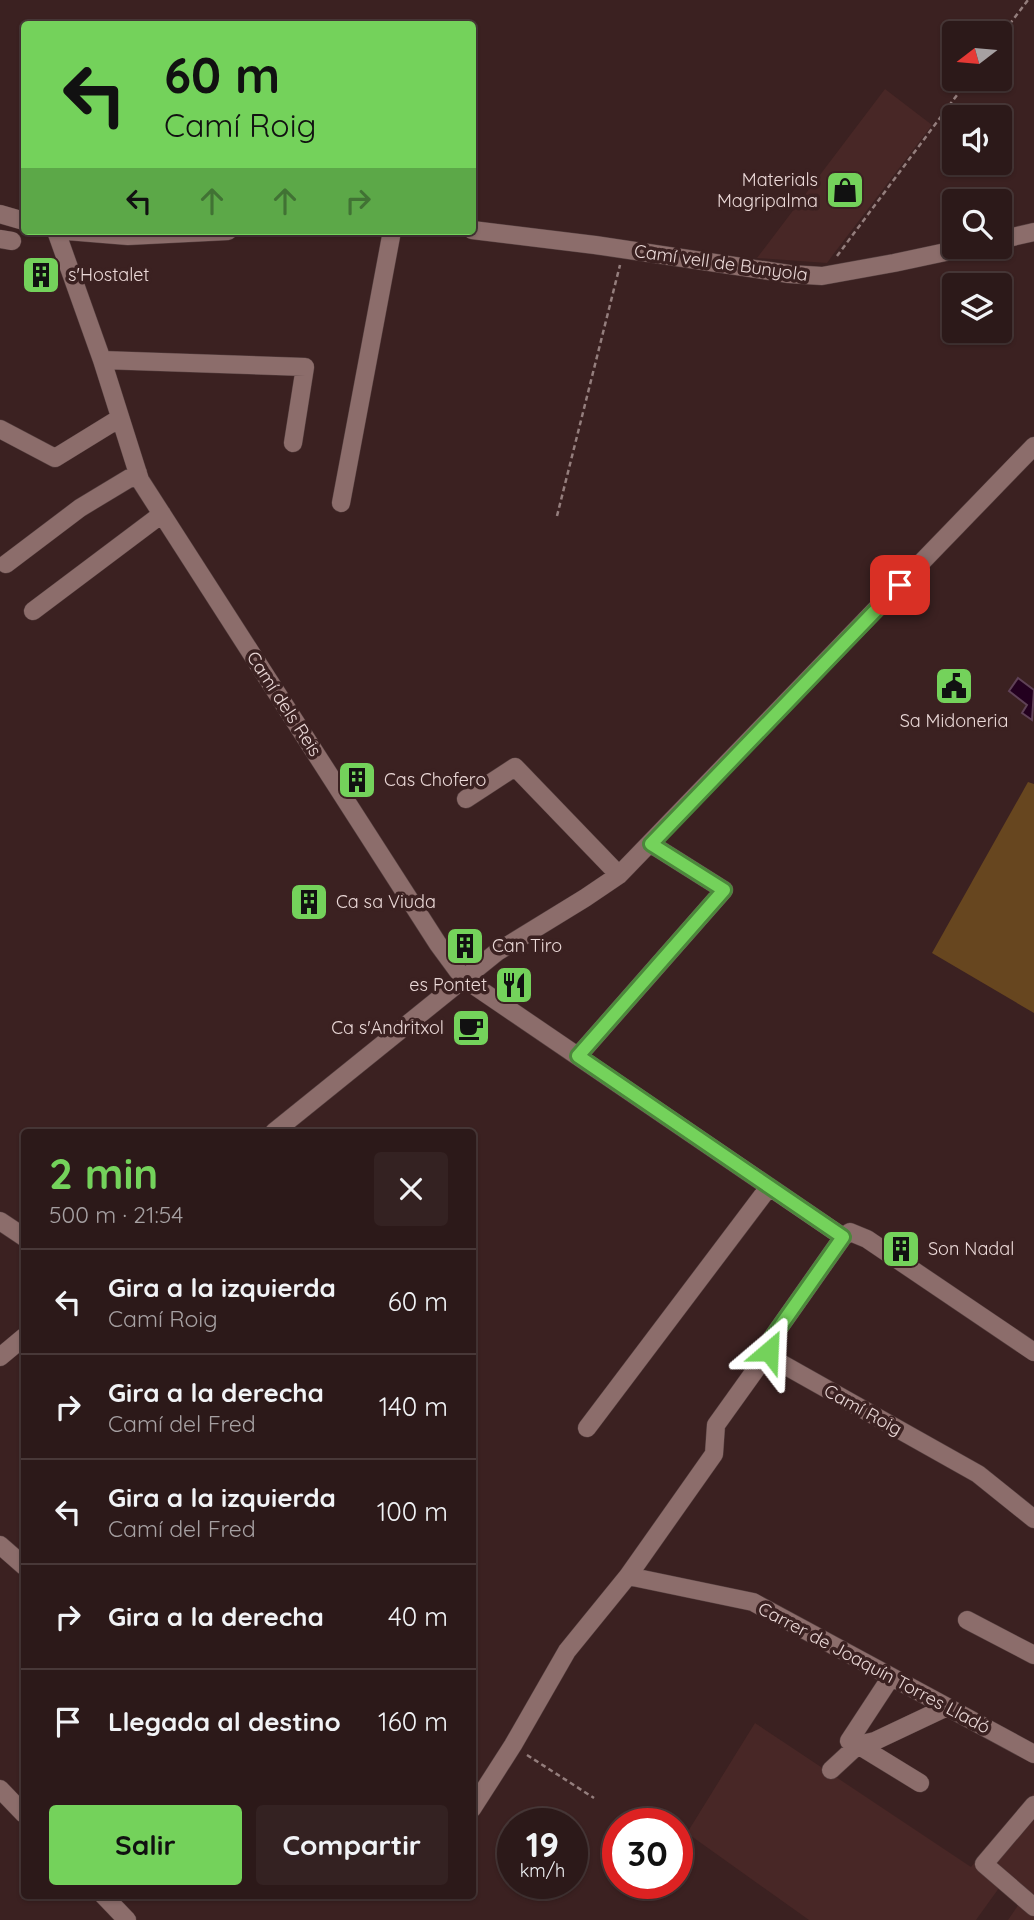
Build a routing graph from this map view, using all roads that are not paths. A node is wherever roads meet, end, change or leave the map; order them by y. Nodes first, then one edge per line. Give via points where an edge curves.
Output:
1 (0, 214) edge
2 (21, 220) edge
3 (476, 230) edge
4 (1034, 232) edge
5 (57, 235) edge
6 (116, 235) edge
7 (148, 235) edge
8 (390, 235) edge
9 (1012, 237) edge
10 (942, 253) edge
11 (102, 360) junction
12 (120, 418) junction
13 (0, 429) edge
14 (293, 443) dead end
15 (1034, 446) edge
16 (138, 473) junction
17 (341, 503) dead end
18 (162, 514) junction
19 (6, 564) dead end
20 (33, 611) dead end
21 (466, 799) dead end
22 (651, 844) junction
23 (619, 875) junction
24 (463, 978) junction
25 (578, 1056) junction
26 (278, 1129) edge
27 (769, 1187) junction
28 (0, 1221) edge
29 (21, 1235) edge
30 (843, 1237) junction
31 (21, 1340) edge
32 (769, 1351) junction
33 (1034, 1352) edge
34 (0, 1357) edge
35 (587, 1428) dead end
36 (1034, 1519) edge
37 (0, 1545) edge
38 (21, 1563) edge
39 (628, 1576) junction
40 (967, 1620) dead end
41 (1034, 1655) edge
42 (891, 1677) junction
43 (947, 1707) junction
44 (858, 1745) junction
45 (1034, 1754) edge
46 (831, 1770) dead end
47 (920, 1783) dead end
48 (0, 1789) edge
49 (476, 1803) edge
50 (1034, 1805) edge
51 (21, 1811) edge
52 (107, 1899) edge
53 (1034, 1907) edge
54 (127, 1920) edge

1 - 2 street
3 - 10 street, Camí vell de Bunyola via 822,276
4 - 9 street
5 - 11 street, Camí dels Reis
6 - 7 street
8 - 17 street
11 - 12 street, Camí dels Reis
11 - 14 street via 305,367
12 - 13 street via 55,458
12 - 16 street, Camí dels Reis
15 - 22 street
16 - 18 street, Camí dels Reis
16 - 19 street via 80,508
18 - 20 street
18 - 24 street, Camí dels Reis
21 - 23 street via 515,767
22 - 23 street
22 - 25 street via 724,890
23 - 24 street
24 - 25 street
24 - 26 street
25 - 27 street
27 - 30 street
27 - 35 street
28 - 29 street
30 - 32 street via 772,1338
30 - 33 street via 850,1233 867,1239
31 - 34 street
32 - 36 street, Camí Roig via 777,1361 978,1474
32 - 39 street via 716,1425 714,1454
37 - 38 street
39 - 42 street, Carrer de Joaquín Torres Lladó via 753,1602
39 - 49 street via 567,1651
40 - 41 street
42 - 43 street, Carrer de Joaquín Torres Lladó
42 - 44 street via 849,1741
43 - 44 street
43 - 45 street, Carrer de Joaquín Torres Lladó
44 - 46 street
44 - 47 street
48 - 51 street
50 - 53 street via 984,1864
52 - 54 street

